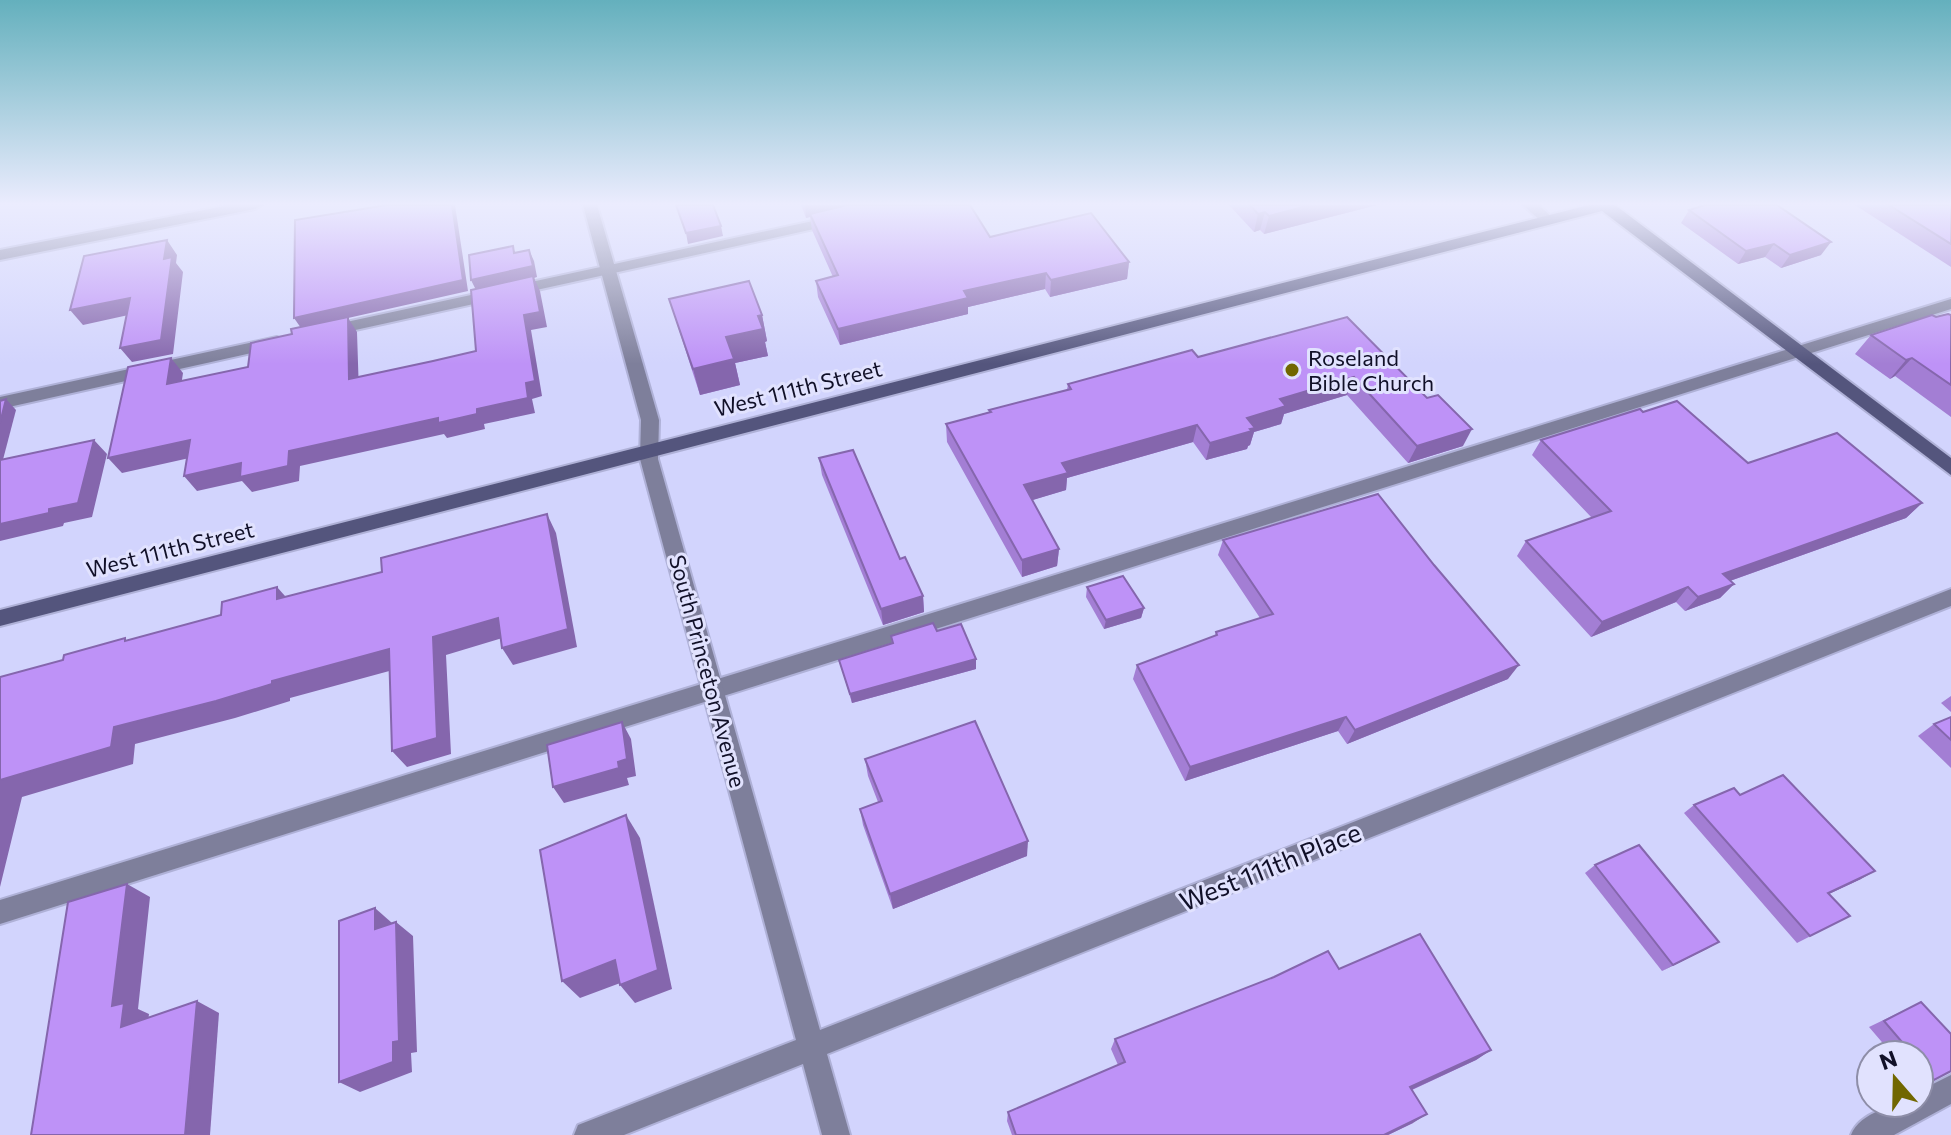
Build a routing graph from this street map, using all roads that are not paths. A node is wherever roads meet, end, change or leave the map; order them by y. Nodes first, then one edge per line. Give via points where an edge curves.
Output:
1 (605, 258) edge
2 (659, 258) edge
3 (1400, 258) edge
4 (1674, 258) edge
5 (608, 269) junction
6 (1951, 304) edge
7 (1798, 352) junction
8 (0, 403) edge
9 (649, 451) junction
10 (1951, 468) edge
11 (1951, 597) edge
12 (0, 618) edge
13 (714, 690) junction
14 (0, 912) edge
15 (812, 1046) junction
16 (1951, 1089) edge
17 (588, 1135) edge
18 (836, 1135) edge
19 (1865, 1135) edge

1 - 5 street, South Princeton Avenue
2 - 5 street
3 - 9 main road, West 111th Street
4 - 7 main road
5 - 8 street
5 - 9 street, South Princeton Avenue via 650,420
6 - 7 street
7 - 10 main road
7 - 13 street
9 - 12 main road, West 111th Street
9 - 13 street, South Princeton Avenue
11 - 15 street, West 111th Place
13 - 14 street
13 - 15 street, South Princeton Avenue
15 - 17 street, West 111th Place
15 - 18 street, South Princeton Avenue
16 - 19 street

